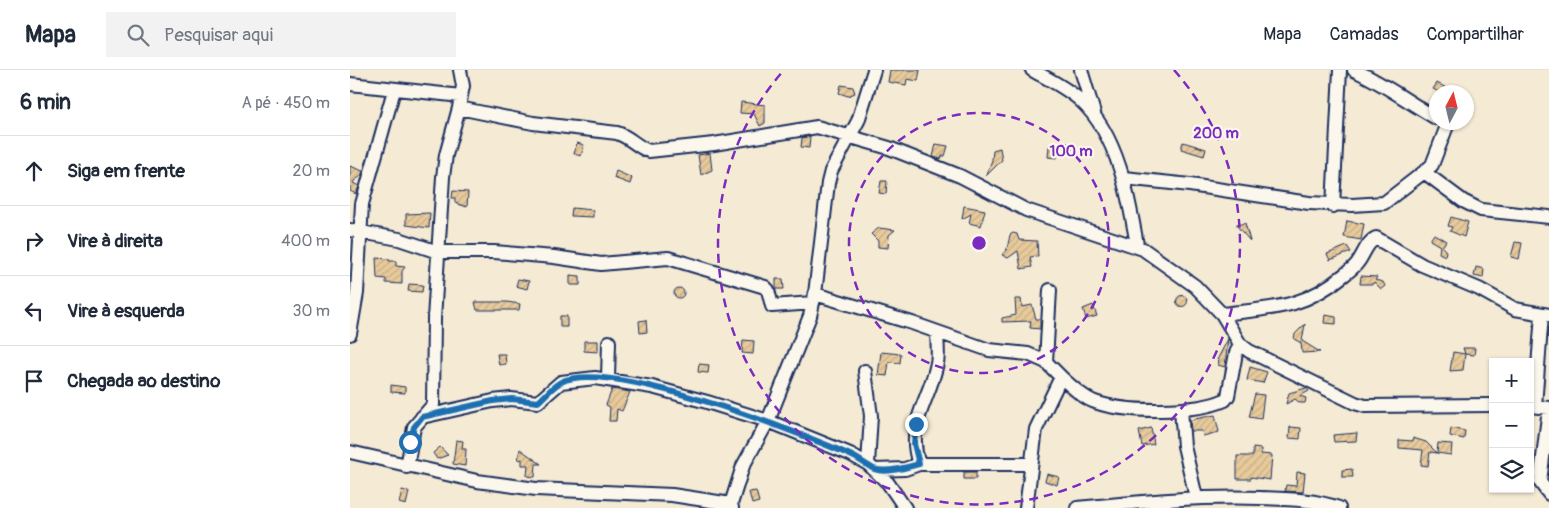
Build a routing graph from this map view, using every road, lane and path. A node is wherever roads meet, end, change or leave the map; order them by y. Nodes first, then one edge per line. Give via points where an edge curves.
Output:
1 (460, 70) edge
2 (874, 70) edge
3 (1032, 70) edge
4 (1081, 70) edge
5 (1340, 70) edge
6 (1354, 70) edge
7 (350, 84) edge
8 (394, 90) junction
9 (460, 102) junction
10 (1429, 114) edge
11 (1094, 115) junction
12 (1445, 130) edge
13 (850, 137) junction
14 (1424, 172) junction
15 (1124, 178) junction
16 (1333, 206) junction
17 (1549, 217) edge
18 (355, 231) edge
19 (1137, 246) junction
20 (438, 252) junction
21 (1050, 290) dead end
22 (814, 299) junction
23 (1222, 314) junction
24 (1545, 315) edge
25 (937, 332) junction
26 (350, 334) edge
27 (609, 342) dead end
28 (1240, 344) junction
29 (1046, 362) junction
30 (865, 371) dead end
31 (1061, 377) junction
32 (608, 378) junction
33 (1533, 403) edge
34 (1489, 405) edge
35 (1534, 406) edge
36 (1181, 410) junction
37 (422, 417) junction
38 (768, 422) junction
39 (350, 452) edge
40 (919, 464) junction
41 (1030, 464) junction
42 (407, 467) junction
43 (872, 467) junction
44 (1549, 494) edge
45 (1196, 497) junction
46 (732, 506) edge
47 (904, 508) edge
48 (1026, 508) edge
49 (1077, 508) edge
50 (1339, 508) edge

1 - 9 street via 463,86
2 - 13 street
3 - 11 street via 1076,96
4 - 11 street
5 - 16 street
6 - 10 street via 1393,89
7 - 8 street
8 - 9 street
8 - 18 street
9 - 13 street via 533,123 617,133 649,151 714,144 808,127
9 - 20 street via 446,155
11 - 15 street
12 - 14 street via 1432,165
13 - 19 street via 889,148 960,176 1026,210
13 - 22 street via 831,170
14 - 16 street via 1384,203
14 - 17 street via 1481,210
15 - 16 street
15 - 19 street
18 - 20 street via 400,239
18 - 26 street via 357,293
19 - 23 street via 1196,286
20 - 22 street via 502,253 601,264 668,258 765,287 772,306
20 - 37 street via 433,406
21 - 29 street
22 - 25 street
22 - 38 street
23 - 24 street via 1284,306 1310,298 1344,276 1376,238 1422,265 1479,289 1515,309
23 - 28 street
24 - 33 street
25 - 29 street via 989,350 1028,354
25 - 40 street via 937,364 916,424 914,444
27 - 32 street
28 - 34 street via 1355,404
28 - 36 street via 1225,400
29 - 31 street
30 - 43 street via 871,416
31 - 36 street via 1077,392 1095,402 1152,410
31 - 41 street via 1036,429
32 - 37 street via 561,382 538,402 493,401
32 - 38 street via 652,387
35 - 44 street via 1549,408 1540,482
36 - 45 street via 1184,446
37 - 42 street via 414,427
38 - 43 street
38 - 46 street via 743,466
39 - 42 street
40 - 41 street
40 - 43 street via 905,469
41 - 48 street
42 - 46 street via 536,489 672,495
43 - 47 street via 888,482
45 - 49 street
45 - 50 street via 1313,501

